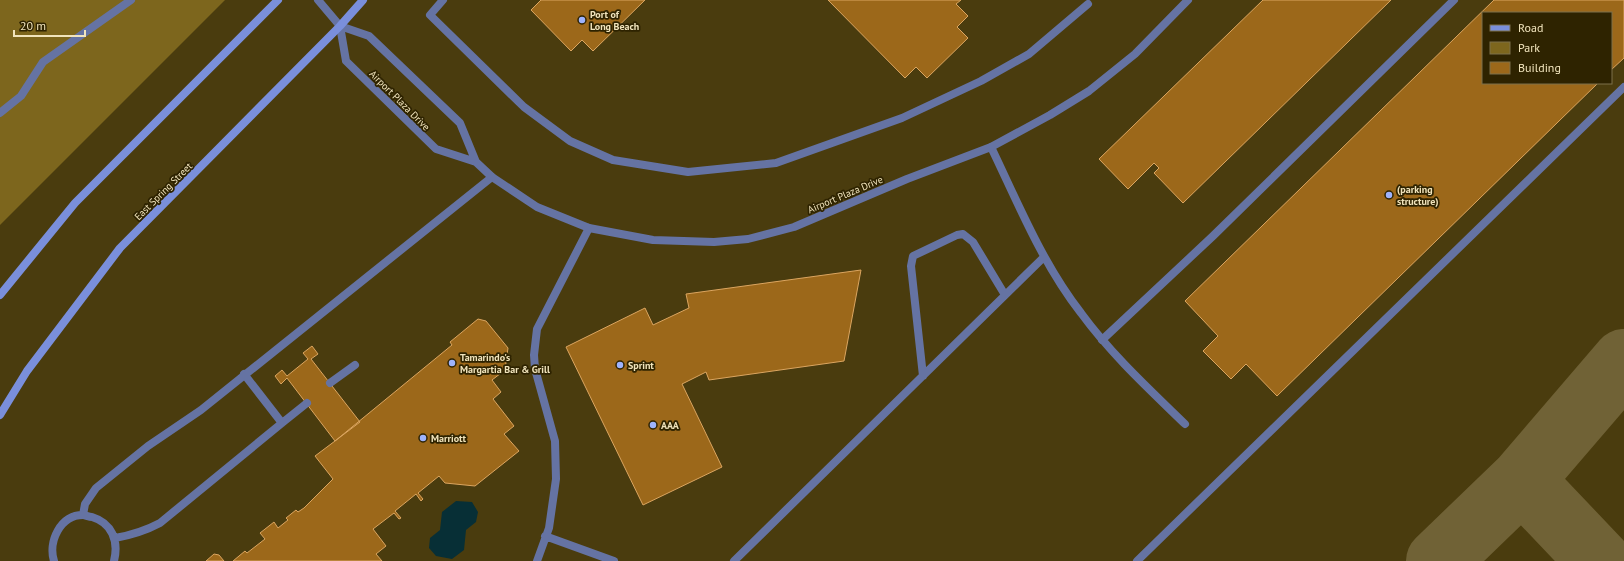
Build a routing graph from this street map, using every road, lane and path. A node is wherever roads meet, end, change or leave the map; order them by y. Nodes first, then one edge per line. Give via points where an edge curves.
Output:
1 (131, 0) edge
2 (278, 0) edge
3 (318, 0) edge
4 (363, 0) edge
5 (443, 0) edge
6 (1188, 0) edge
7 (1454, 0) edge
8 (1088, 4) dead end
9 (340, 26) junction
10 (1624, 87) edge
11 (0, 113) edge
12 (991, 147) junction
13 (476, 162) junction
14 (492, 177) junction
15 (589, 228) junction
16 (1044, 257) junction
17 (0, 295) edge
18 (1005, 295) junction
19 (1102, 340) junction
20 (355, 365) dead end
21 (244, 374) junction
22 (923, 376) junction
23 (330, 383) dead end
24 (306, 403) dead end
25 (0, 415) edge
26 (282, 423) junction
27 (1185, 424) dead end
28 (83, 515) junction
29 (546, 536) junction
30 (115, 538) junction
31 (54, 561) edge
32 (114, 561) edge
33 (537, 561) edge
34 (614, 561) edge
35 (734, 561) edge
36 (1137, 561) edge

1 - 11 street via 43,62 21,96
2 - 17 main road via 75,203
3 - 9 street
4 - 9 main road, East Spring Street
5 - 8 street via 430,15 524,107 570,141 613,160 688,172 776,163 902,118 981,81 1029,54
6 - 12 street, Airport Plaza Drive via 1135,54 1089,91
7 - 19 street via 1213,236
9 - 13 street, Airport Plaza Drive via 369,36 460,123
9 - 13 street, Airport Plaza Drive via 346,61 436,149
9 - 25 main road, East Spring Street via 120,248 27,371
10 - 36 street
12 - 15 street, Airport Plaza Drive via 794,227 748,239 675,242
12 - 16 street
13 - 14 street, Airport Plaza Drive
14 - 15 street, Airport Plaza Drive via 537,207
14 - 21 street
15 - 29 street via 537,329 535,369 555,441 556,479
16 - 18 street
16 - 19 street
18 - 22 street
18 - 22 street via 973,242 963,234 913,256
19 - 27 street
20 - 23 street
21 - 26 street
21 - 28 street via 96,488 86,504
22 - 35 street
24 - 26 street
26 - 30 street via 160,523 132,536
28 - 30 street via 98,519 109,527
28 - 31 street via 70,518 55,534 52,547
29 - 33 street
29 - 34 street
30 - 32 street via 117,550

